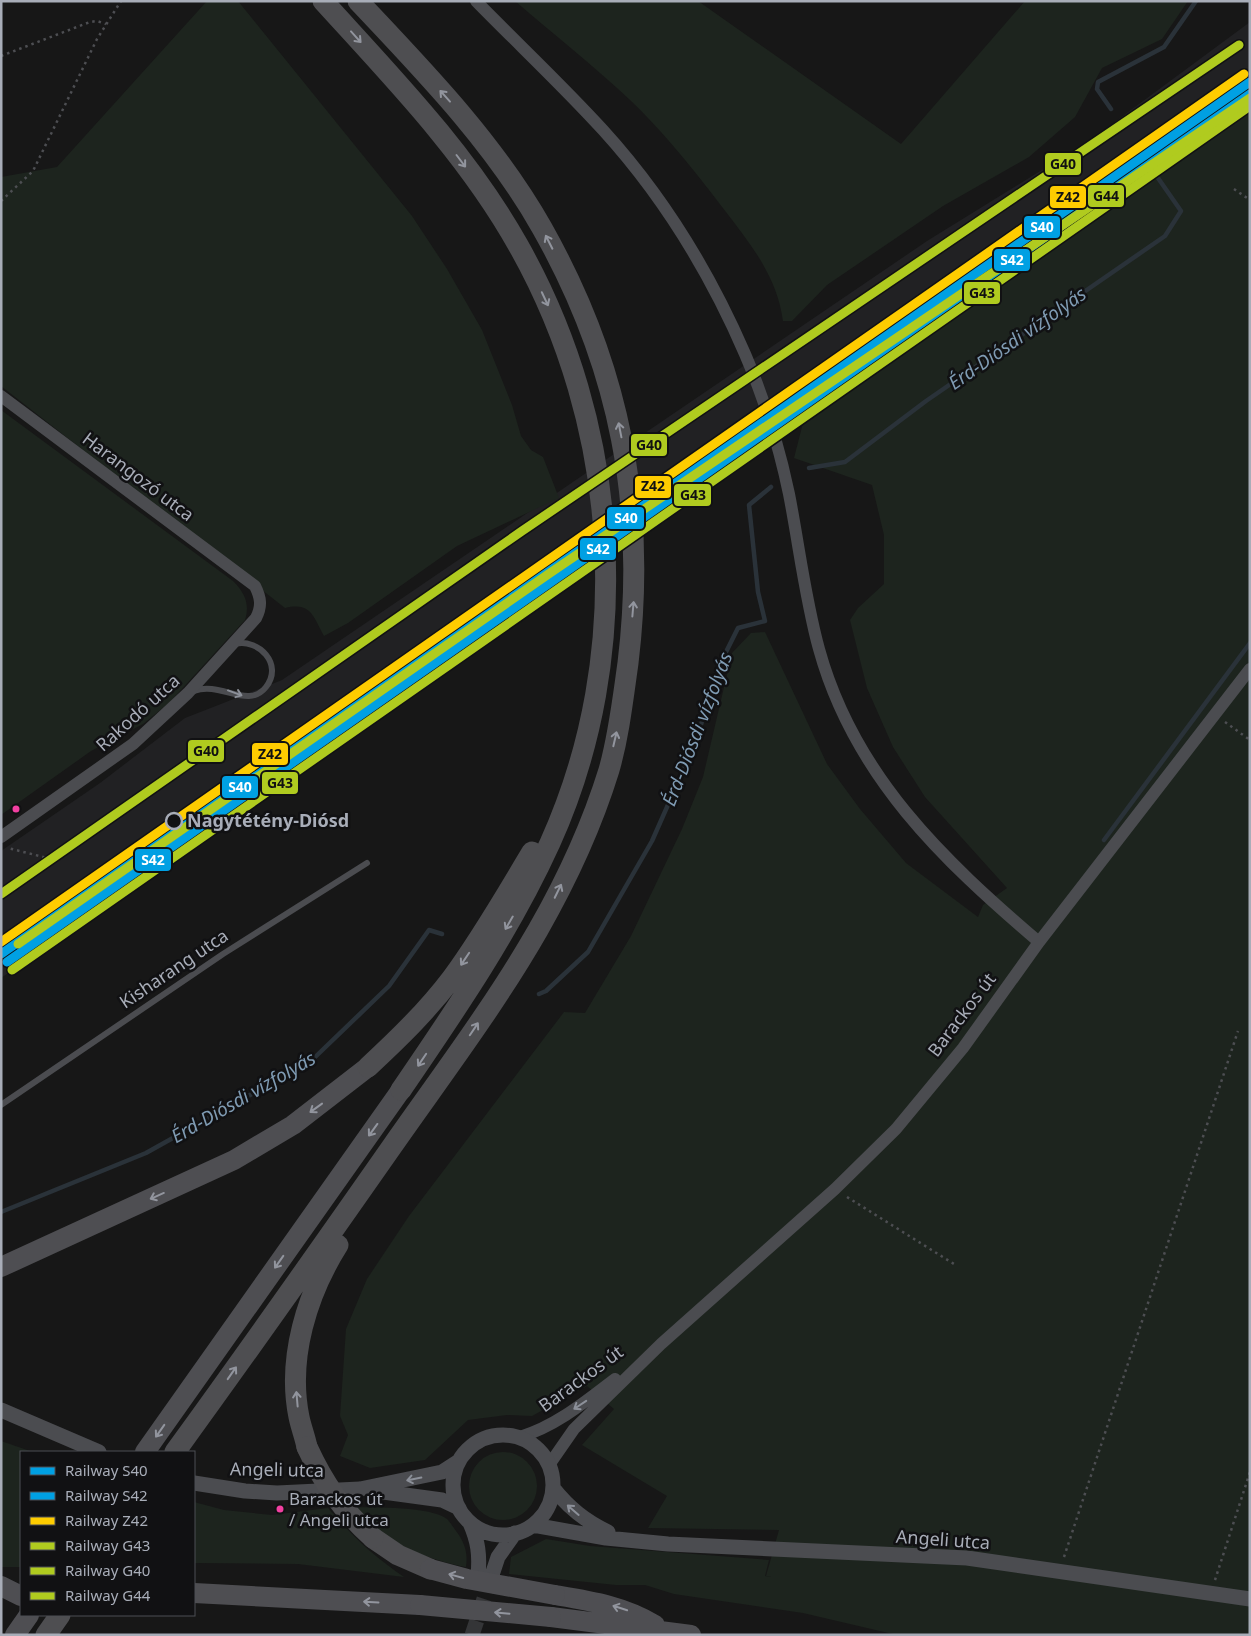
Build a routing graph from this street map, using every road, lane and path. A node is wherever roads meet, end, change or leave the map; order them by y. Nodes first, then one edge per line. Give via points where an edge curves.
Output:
1 (121, 1) edge
2 (323, 1) edge
3 (358, 1) edge
4 (476, 1) edge
5 (106, 24) junction
6 (1, 56) edge
7 (1234, 189) dead end
8 (1250, 200) edge
9 (1, 201) edge
10 (1, 396) edge
11 (255, 586) joint
12 (229, 646) junction
13 (1250, 669) edge
14 (188, 693) junction
15 (1215, 715) junction
16 (1250, 740) edge
17 (573, 783) junction
18 (80, 836) dead end
19 (1, 837) edge
20 (1, 846) edge
21 (135, 847) dead end
22 (48, 858) junction
23 (367, 863) dead end
24 (103, 869) dead end
25 (1, 890) edge
26 (1039, 942) junction
27 (1238, 1031) dead end
28 (368, 1067) joint
29 (401, 1090) joint
30 (1, 1105) edge
31 (385, 1156) junction
32 (835, 1189) junction
33 (954, 1264) dead end
34 (1, 1267) edge
35 (661, 1344) junction
36 (1, 1410) edge
37 (520, 1437) junction
38 (97, 1451) edge
39 (146, 1451) edge
40 (177, 1451) edge
41 (459, 1461) junction
42 (549, 1465) junction
43 (1250, 1472) edge
44 (195, 1483) edge
45 (553, 1488) junction
46 (360, 1489) junction
47 (459, 1508) junction
48 (470, 1523) junction
49 (533, 1525) junction
50 (515, 1534) junction
51 (631, 1540) junction
52 (430, 1569) joint
53 (1059, 1572) junction
54 (1, 1586) edge
55 (195, 1593) edge
56 (1211, 1593) junction
57 (20, 1596) edge
58 (20, 1597) edge
59 (1250, 1599) edge
60 (1, 1600) edge
61 (28, 1616) edge
62 (59, 1616) edge
63 (664, 1630) junction
64 (15, 1635) edge
65 (46, 1635) edge
66 (691, 1635) edge

1 - 5 path
2 -> 17 highway via 450,146 497,212 541,289 575,379 599,478 606,600 590,719
31 -> 3 highway via 513,970 552,902 583,836 608,770 621,713 634,603 633,512 619,426 604,366 590,328 542,228 516,186 465,118
4 - 26 street via 603,130 634,168 706,273 730,320 761,397 789,492 819,650 843,711 867,759 912,822
5 - 6 path via 90,22
5 - 9 path via 33,171
7 - 8 path
10 - 11 street, Harangozó utca
11 - 12 street, Rakodó utca via 261,608 256,618
12 - 14 street, Rakodó utca
14 -> 12 lane via 212,688 244,697 252,696 266,686 271,665 264,652 259,647 244,643
13 - 15 street, Barackos út
14 - 19 street, Rakodó utca via 161,721 117,757
15 - 16 path
15 - 26 street, Barackos út
17 -> 28 highway via 452,978 417,1019
17 -> 29 highway via 551,841 513,915 452,1016
18 - 22 path
20 - 22 path
21 - 24 path
22 - 25 path
23 - 30 lane, Kisharang utca via 224,954
26 - 32 street, Barackos út via 926,1094
27 - 53 path
28 -> 34 highway via 293,1125 249,1152
29 -> 39 highway
40 -> 31 highway
52 -> 31 highway, bridge via 398,1555 350,1517 317,1470 307,1447 297,1401 297,1361 308,1307 326,1264 353,1222
32 - 33 path
32 - 35 street, Barackos út
35 -> 37 street, Barackos út via 584,1403 540,1431
35 - 42 street, Barackos út via 574,1429
36 - 38 street
37 - 41 street via 496,1435 485,1438 474,1443
37 - 42 street via 538,1448
41 -> 46 street, Angeli utca via 442,1472
41 - 47 street via 453,1481
42 - 45 street
43 - 56 path
44 - 46 street, Angeli utca via 261,1492
45 - 49 street via 546,1510
51 -> 45 street, Angeli utca via 589,1523
46 - 47 street, Angeli utca via 442,1500
47 - 48 street
48 - 50 street via 488,1533
48 - 50 street via 479,1547 484,1577
49 - 50 street
49 - 51 street, Angeli utca
51 - 53 street, Angeli utca via 966,1558
63 -> 52 highway, bridge via 636,1614 607,1604 467,1579
53 - 56 street, Angeli utca
54 - 57 highway
63 -> 55 highway, bridge via 420,1605
56 - 59 street, Angeli utca
58 - 60 highway
61 - 64 highway
62 - 65 highway
63 - 66 highway

